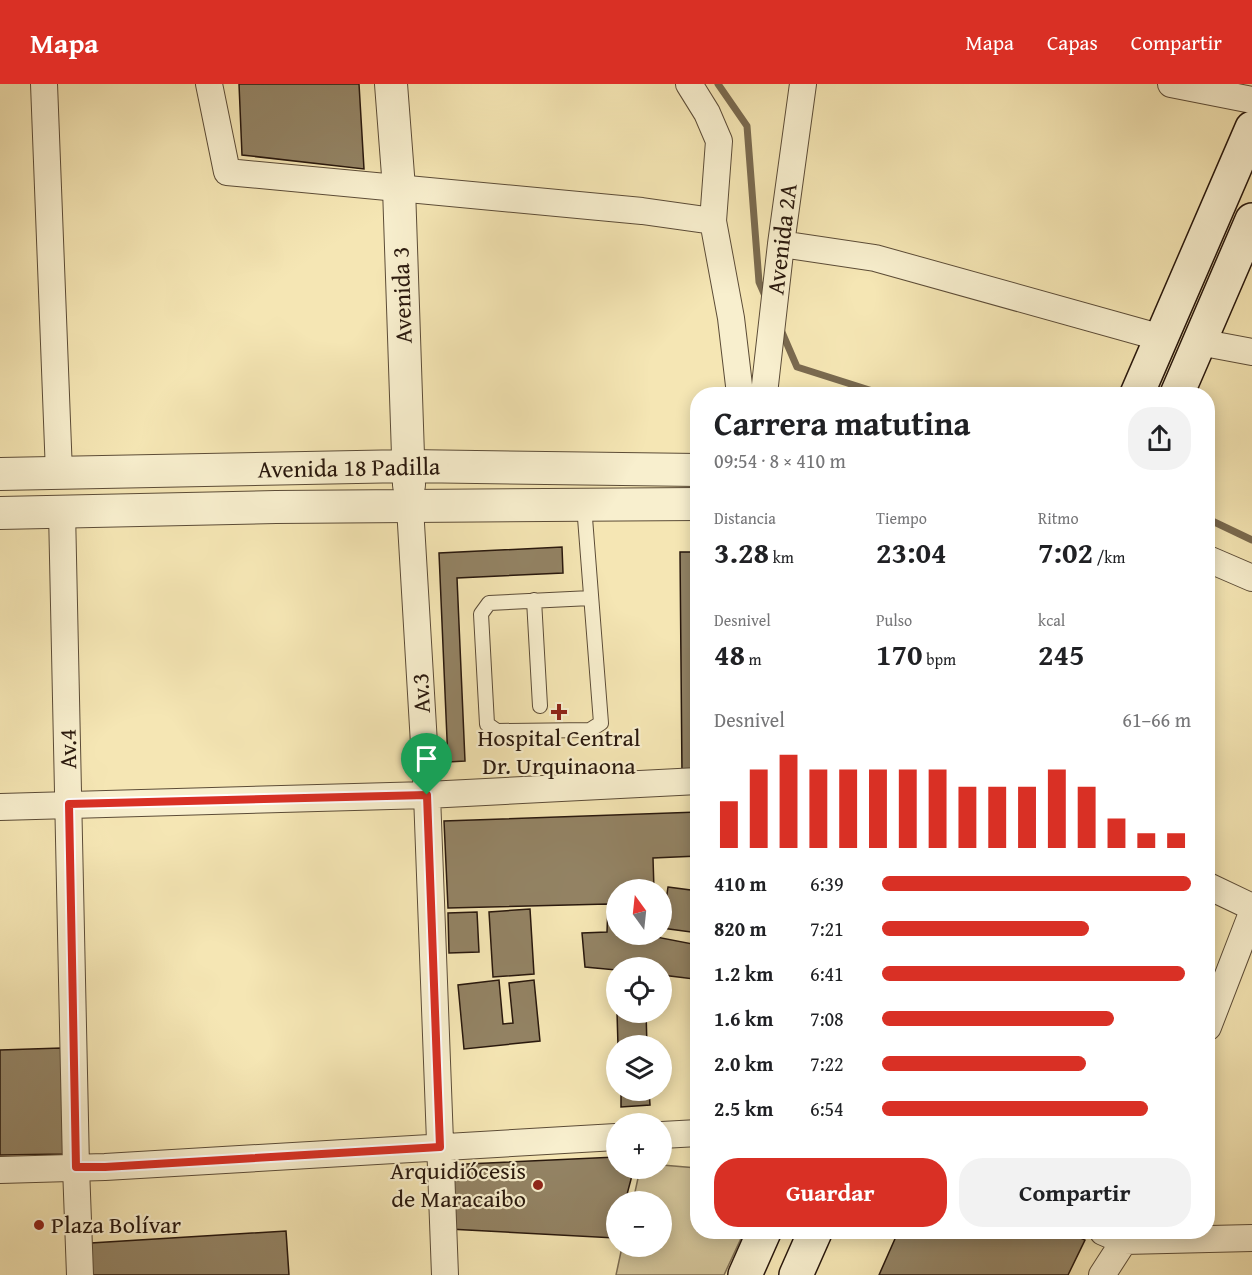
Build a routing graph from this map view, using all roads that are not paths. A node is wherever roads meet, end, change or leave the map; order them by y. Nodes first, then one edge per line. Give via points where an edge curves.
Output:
1 (44, 84) edge
2 (209, 84) edge
3 (391, 84) edge
4 (689, 84) edge
5 (803, 84) edge
6 (1171, 84) edge
7 (1252, 100) edge
8 (1252, 128) edge
9 (399, 188) junction
10 (1252, 220) edge
11 (713, 221) junction
12 (781, 244) junction
13 (1162, 338) junction
14 (1199, 342) junction
15 (1252, 352) edge
16 (739, 387) edge
17 (765, 387) edge
18 (1140, 387) edge
19 (1180, 387) edge
20 (408, 466) junction
21 (690, 470) edge
22 (59, 473) junction
23 (0, 474) edge
24 (690, 504) edge
25 (584, 505) junction
26 (410, 507) junction
27 (62, 512) junction
28 (0, 513) edge
29 (1215, 562) edge
30 (1252, 578) edge
31 (591, 598) junction
32 (534, 600) junction
33 (540, 706) dead end
34 (690, 781) edge
35 (427, 795) junction
36 (69, 804) junction
37 (0, 807) edge
38 (1215, 889) edge
39 (1252, 906) edge
40 (1252, 914) edge
41 (1215, 1009) edge
42 (690, 1133) edge
43 (672, 1134) edge
44 (606, 1138) edge
45 (440, 1147) junction
46 (76, 1167) junction
47 (0, 1170) edge
48 (1215, 1237) edge
49 (1252, 1238) edge
50 (761, 1239) edge
51 (812, 1239) edge
52 (1116, 1239) edge
53 (81, 1275) edge
54 (445, 1275) edge
55 (745, 1275) edge
56 (796, 1275) edge
57 (1102, 1275) edge

1 - 22 street
2 - 9 street via 227,172
3 - 9 street, Avenida 3
4 - 11 street via 719,141
5 - 12 street, Avenida 2A
6 - 7 street
8 - 13 main road
9 - 11 street
9 - 20 street, Avenida 3
10 - 14 main road
11 - 16 street
12 - 13 street via 875,258
12 - 17 street, Avenida 2A
13 - 18 main road
14 - 15 street
14 - 19 main road
20 - 21 street, Avenida 18 Padilla
20 - 22 street, Avenida 18 Padilla
20 - 26 street, Avenida 3
22 - 23 street, Avenida 18 Padilla
24 - 25 street, Avenida 18 Padilla
25 - 26 street, Avenida 18 Padilla
25 - 31 lane
26 - 27 street, Avenida 18 Padilla
26 - 35 street, Av.3
27 - 28 street, Avenida 18 Padilla
27 - 36 street, Av.4
29 - 30 street
31 - 32 lane
31 - 32 lane via 600,723 590,730 497,731 487,724 481,614 489,603
32 - 33 lane
34 - 35 street
35 - 36 street
35 - 45 street, Av.3
36 - 37 street
36 - 46 street, Av.4
38 - 39 street
40 - 41 street
42 - 43 street
44 - 45 street
45 - 46 street
45 - 54 street, Av.3
46 - 47 street
46 - 53 street, Av.4
48 - 49 street
50 - 55 main road
51 - 56 main road
52 - 57 street

